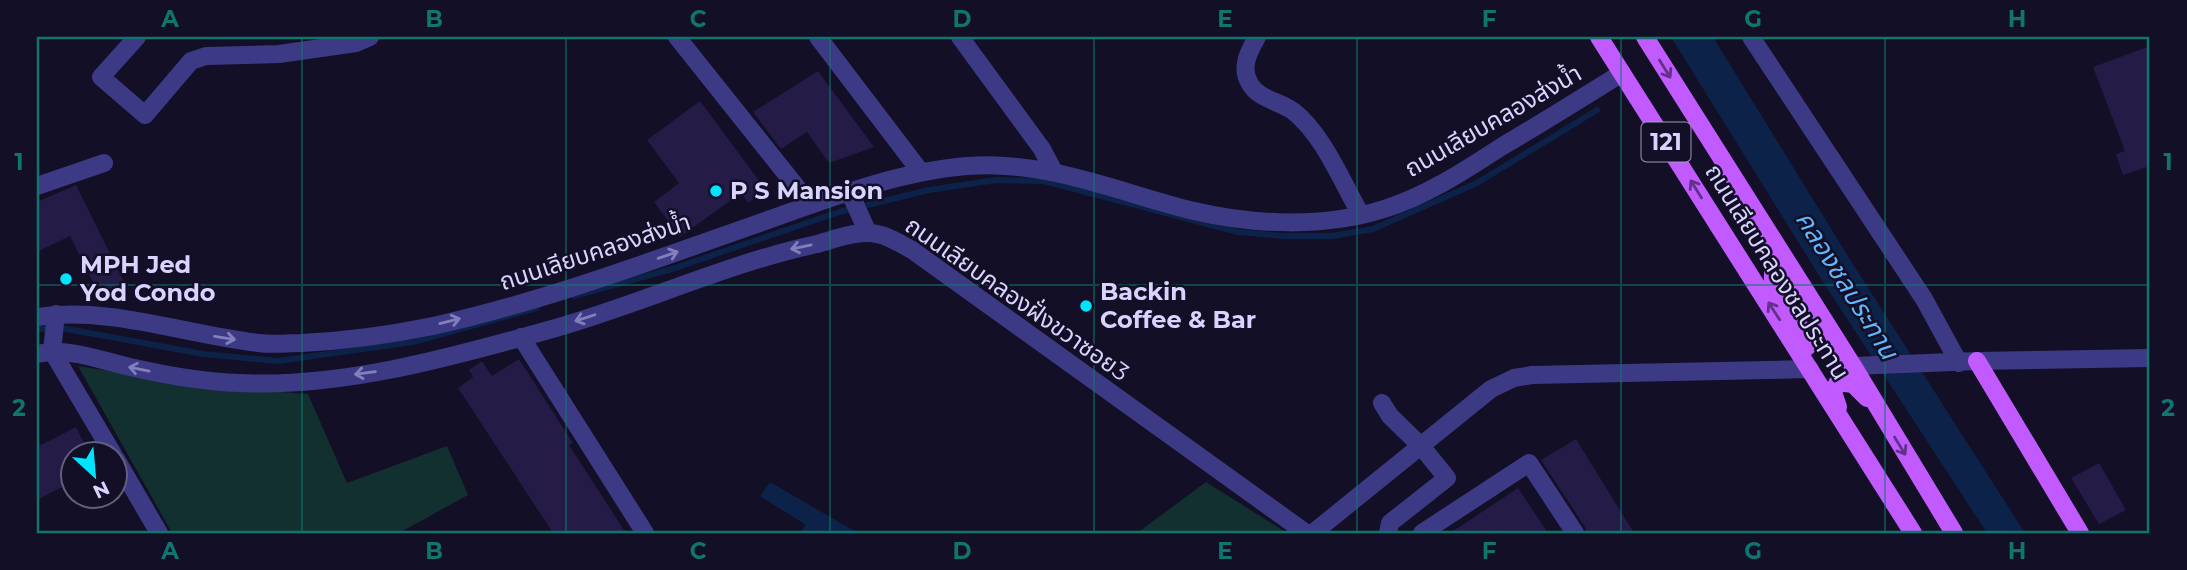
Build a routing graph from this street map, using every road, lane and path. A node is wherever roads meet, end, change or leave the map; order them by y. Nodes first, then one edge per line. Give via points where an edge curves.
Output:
1 (137, 37) edge
2 (294, 37) edge
3 (370, 37) edge
4 (677, 37) edge
5 (818, 37) edge
6 (960, 37) edge
7 (1257, 37) edge
8 (1600, 37) edge
9 (1644, 37) edge
10 (1751, 37) edge
11 (279, 54) junction
12 (1622, 73) junction
13 (104, 163) dead end
14 (1053, 170) junction
15 (920, 171) junction
16 (37, 186) edge
17 (850, 193) junction
18 (811, 205) junction
19 (1361, 215) junction
20 (868, 233) junction
21 (1773, 239) junction
22 (56, 314) junction
23 (37, 317) edge
24 (521, 337) junction
25 (1794, 342) junction
26 (44, 352) edge
27 (2150, 358) edge
28 (1968, 362) junction
29 (1853, 366) junction
30 (1810, 369) junction
31 (1382, 402) dead end
32 (1882, 417) junction
33 (1851, 432) junction
34 (104, 440) edge
35 (1420, 446) junction
36 (130, 483) edge
37 (159, 533) edge
38 (645, 533) edge
39 (1306, 533) edge
40 (1313, 533) edge
41 (1388, 533) edge
42 (1422, 533) edge
43 (1575, 533) edge
44 (1913, 533) edge
45 (1954, 533) edge
46 (2080, 533) edge

1 - 11 street via 101,77 145,115 191,61 206,56
2 - 11 street
3 - 11 street
4 - 18 street
5 - 15 street
6 - 14 street
7 - 19 street via 1247,54 1249,83 1259,94 1293,111 1320,141
8 - 12 main road, ถนนเลียบคลองชลประทาน / 121
9 -> 21 main road, ถนนเลียบคลองชลประทาน / 121
10 - 28 street
12 - 19 street, ถนนเลียบคลองส่งน้ำ via 1447,181
25 -> 12 main road, ถนนเลียบคลองชลประทาน / 121
13 - 16 street
14 - 15 street, ถนนเลียบคลองส่งน้ำ via 1003,165
14 - 19 street, ถนนเลียบคลองส่งน้ำ via 1196,211 1246,219 1314,222
15 - 17 street, ถนนเลียบคลองส่งน้ำ
17 - 18 street, ถนนเลียบคลองส่งน้ำ
17 - 20 street
22 -> 18 street, ถนนเลียบคลองส่งน้ำ via 100,315 263,344 344,341 433,326 520,303
20 -> 24 street via 789,250
20 - 39 street, ถนนเลียบคลองฝั่งขวาซอย3 via 912,250
21 - 25 main road via 1773,282 1810,344 1804,349
21 - 29 main road, ถนนเลียบคลองชลประทาน / 121
22 - 23 street, ถนนเลียบคลองส่งน้ำ
22 - 26 street
24 -> 26 street via 389,371 240,384
24 - 38 street
25 - 30 main road, ถนนเลียบคลองชลประทาน / 121
26 - 34 street
27 - 28 street
28 - 29 street
28 - 46 main road
29 - 32 main road, ถนนเลียบคลองชลประทาน / 121
30 - 33 main road, ถนนเลียบคลองชลประทาน / 121
30 - 35 street via 1514,378 1490,389
31 - 35 street
32 - 33 main road via 1856,386 1838,382 1834,397
32 -> 45 main road, ถนนเลียบคลองชลประทาน / 121
33 - 44 main road, ถนนเลียบคลองชลประทาน / 121
35 - 40 street
35 - 41 street via 1447,478 1390,523
36 - 37 street
42 - 43 street via 1529,463

